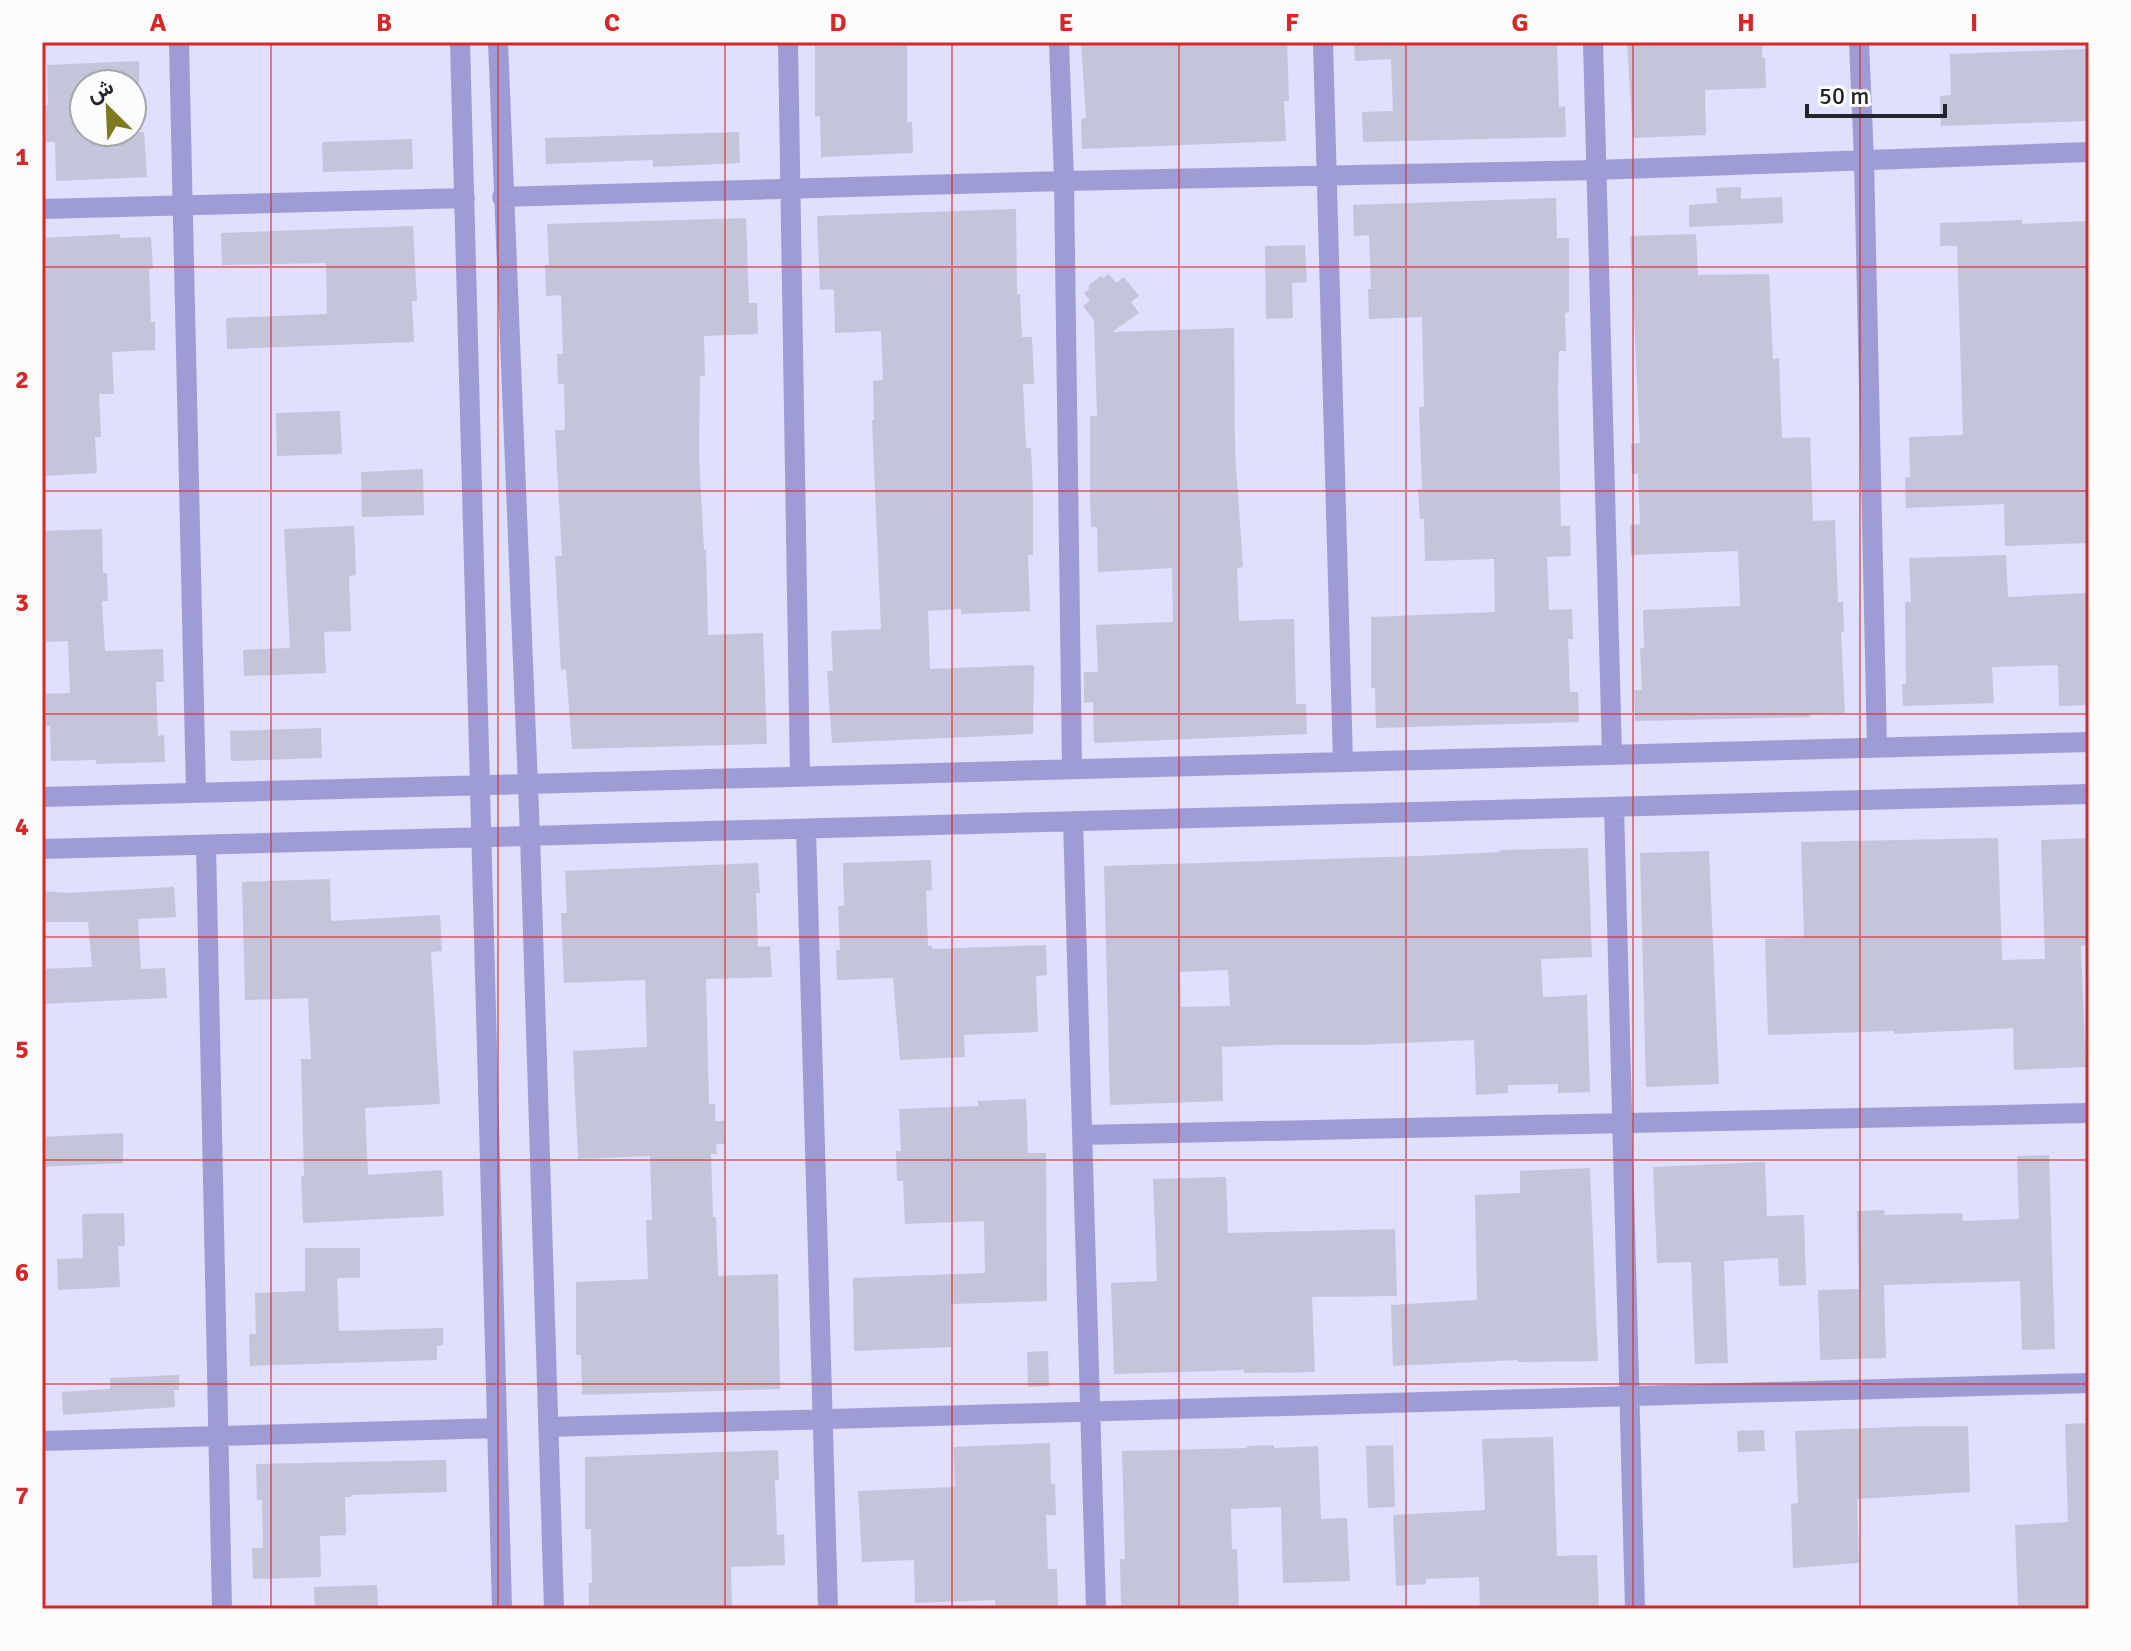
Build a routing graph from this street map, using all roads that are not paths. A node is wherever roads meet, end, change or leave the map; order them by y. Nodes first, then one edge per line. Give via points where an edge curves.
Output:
1 (179, 42) edge
2 (460, 42) edge
3 (498, 42) edge
4 (788, 42) edge
5 (1059, 42) edge
6 (1323, 42) edge
7 (1593, 42) edge
8 (1859, 42) edge
9 (2089, 152) edge
10 (1864, 160) junction
11 (1597, 170) junction
12 (1326, 175) junction
13 (1064, 181) junction
14 (792, 188) junction
15 (502, 197) junction
16 (465, 198) junction
17 (182, 205) junction
18 (42, 209) edge
19 (2089, 742) edge
20 (1877, 747) junction
21 (1612, 755) junction
22 (1343, 762) junction
23 (1072, 769) junction
24 (800, 777) junction
25 (527, 784) junction
26 (481, 785) junction
27 (196, 793) junction
28 (2089, 794) edge
29 (42, 797) edge
30 (1614, 807) junction
31 (1073, 821) junction
32 (806, 829) junction
33 (530, 836) junction
34 (482, 837) junction
35 (206, 845) junction
36 (42, 849) edge
37 (2089, 1113) edge
38 (1622, 1123) junction
39 (1083, 1135) junction
40 (2089, 1383) edge
41 (1629, 1396) junction
42 (1092, 1411) junction
43 (823, 1419) junction
44 (548, 1427) junction
45 (497, 1428) junction
46 (218, 1436) junction
47 (42, 1441) edge
48 (222, 1609) edge
49 (502, 1609) edge
50 (554, 1609) edge
51 (828, 1609) edge
52 (1096, 1609) edge
53 (1635, 1609) edge

1 - 17 street
2 - 16 street
3 - 15 street
4 - 14 street
5 - 13 street
6 - 12 street
7 - 11 street
8 - 10 street
9 - 10 street
10 - 11 street
10 - 20 street
11 - 12 street
11 - 21 street
12 - 13 street
12 - 22 street
13 - 14 street
13 - 23 street
14 - 15 street
14 - 24 street
15 - 25 street
16 - 17 street
16 - 26 street
17 - 18 street
17 - 27 street
19 - 20 street
20 - 21 street
21 - 22 street
22 - 23 street
23 - 24 street
24 - 25 street
25 - 26 street
25 - 33 street
26 - 27 street
26 - 34 street
27 - 29 street
28 - 30 street
30 - 31 street
30 - 38 street
31 - 32 street
31 - 39 street
32 - 33 street
32 - 43 street
33 - 34 street
33 - 44 street
34 - 35 street
34 - 45 street
35 - 36 street
35 - 46 street
37 - 38 street
38 - 39 street
38 - 41 street
39 - 42 street
40 - 41 street
41 - 42 street
41 - 53 street
42 - 43 street
42 - 52 street
43 - 44 street
43 - 51 street
44 - 50 street
45 - 46 street
45 - 49 street
46 - 47 street
46 - 48 street

